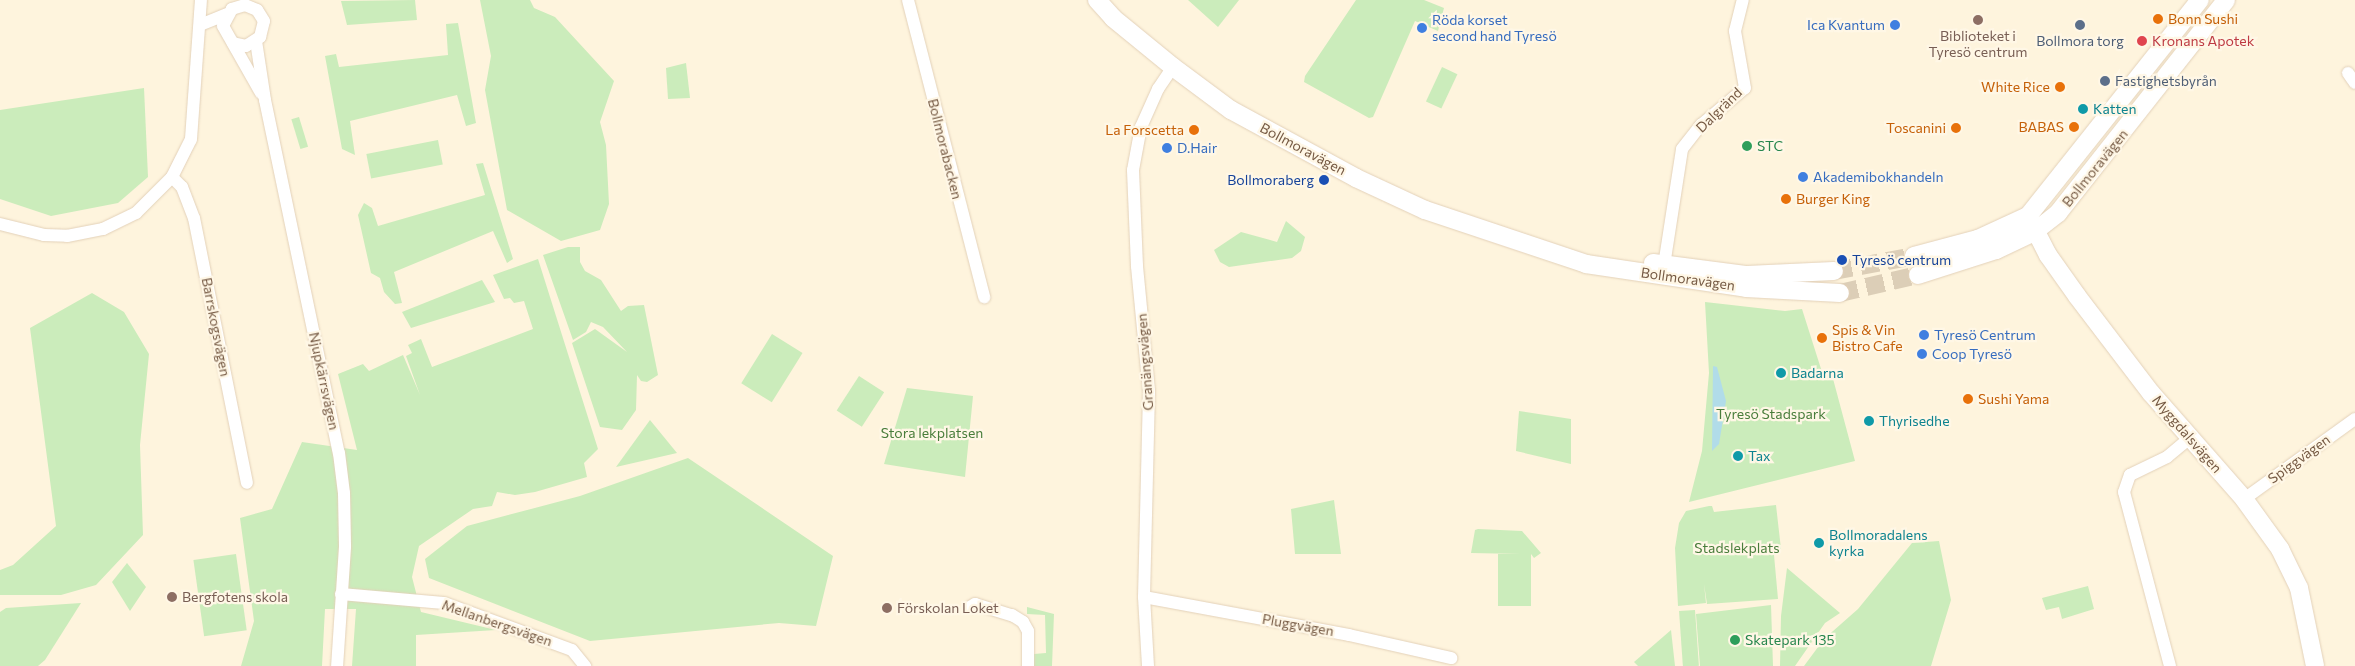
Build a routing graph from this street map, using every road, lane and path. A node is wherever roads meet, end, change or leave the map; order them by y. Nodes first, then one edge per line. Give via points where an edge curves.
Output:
1 (201, 0) edge
2 (908, 0) edge
3 (1096, 0) edge
4 (1743, 0) edge
5 (2200, 0) edge
6 (2226, 0) edge
7 (257, 5) edge
8 (231, 7) edge
9 (200, 25) junction
10 (229, 38) junction
11 (256, 41) junction
12 (1173, 67) junction
13 (265, 100) junction
14 (172, 177) junction
15 (2028, 216) junction
16 (0, 224) edge
17 (2034, 232) junction
18 (1914, 256) tunnel mouth
19 (1663, 271) junction
20 (1834, 271) tunnel mouth
21 (1918, 275) tunnel mouth
22 (1840, 293) tunnel mouth
23 (984, 297) dead end
24 (2355, 419) edge
25 (2191, 437) junction
26 (247, 483) dead end
27 (2244, 500) junction
28 (341, 594) junction
29 (1144, 597) junction
30 (970, 607) dead end
31 (1451, 658) dead end
32 (337, 666) edge
33 (585, 666) edge
34 (1028, 666) edge
35 (1148, 666) edge
36 (2170, 666) edge
37 (2315, 666) edge

1 - 9 street
2 - 23 street, Bollmorabacken
3 - 12 street, Bollmoravägen
4 - 19 street, Dalgränd via 1735,31 1745,88 1701,125 1682,149
5 - 15 street, Bollmoravägen
6 - 17 street, Bollmoravägen via 2058,213
7 - 8 street, Njupkärrsvägen
7 - 11 street, Njupkärrsvägen via 264,27
8 - 9 street
8 - 10 street
9 - 10 street
9 - 14 street via 191,139
10 - 11 street via 246,46
10 - 13 street, Njupkärrsvägen
11 - 13 street, Njupkärrsvägen
12 - 19 street, Bollmoravägen via 1231,110 1356,178 1425,210 1539,248
12 - 29 street, Granängsvägen via 1158,89 1141,127 1132,170 1149,391
13 - 28 street, Njupkärrsvägen via 339,453 345,547
14 - 16 street via 136,213 103,229 67,236 44,236
14 - 26 street, Barrskogsvägen via 182,187 194,218
15 - 17 street, Myggdalsvägen
15 - 18 street, Bollmoravägen via 1978,239
17 - 21 street, Bollmoravägen via 1996,250
17 - 25 street, Myggdalsvägen via 2112,343
19 - 20 street, Bollmoravägen via 1747,274
19 - 22 street, Bollmoravägen via 1787,292
24 - 27 street, Spiggvägen
25 - 27 street, Myggdalsvägen
25 - 36 street via 2167,457 2130,475 2124,492
27 - 37 street, Myggdalsvägen via 2280,549 2299,588
28 - 32 street, Njupkärrsvägen
28 - 33 street, Mellanbergsvägen via 444,603 572,650
29 - 31 street, Pluggvägen via 1349,635
29 - 35 street, Granängsvägen
30 - 34 street via 975,604 994,609 1023,622 1028,631

